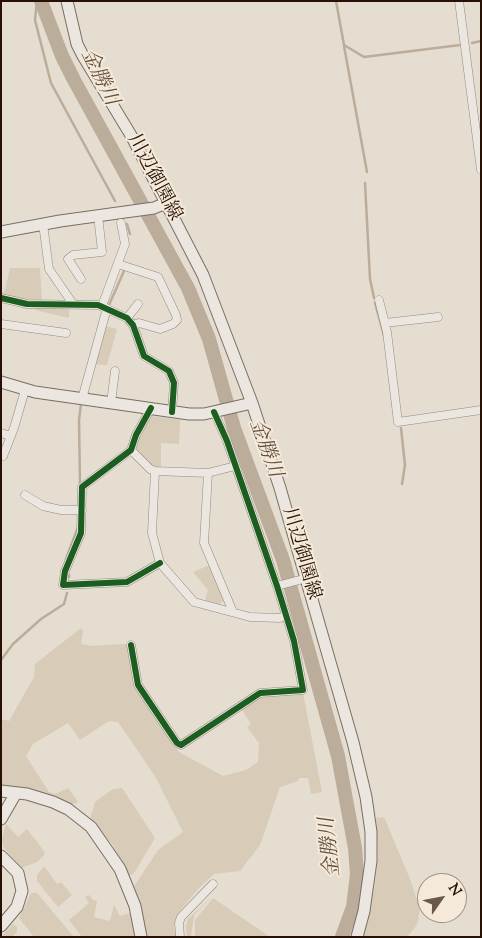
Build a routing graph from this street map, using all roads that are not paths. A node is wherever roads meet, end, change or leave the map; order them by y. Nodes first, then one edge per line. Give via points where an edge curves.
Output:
1 (67, 1) edge
2 (459, 1) edge
3 (481, 170) edge
4 (164, 204) junction
5 (98, 215) junction
6 (121, 223) dead end
7 (42, 224) junction
8 (1, 232) edge
9 (118, 264) junction
10 (81, 280) dead end
11 (1, 298) edge
12 (379, 300) dead end
13 (73, 304) junction
14 (138, 304) dead end
15 (105, 307) junction
16 (438, 316) dead end
17 (127, 318) junction
18 (385, 323) junction
19 (1, 324) edge
20 (133, 325) junction
21 (66, 333) dead end
22 (115, 371) dead end
23 (1, 382) edge
24 (24, 390) junction
25 (82, 399) junction
26 (111, 403) junction
27 (246, 404) junction
28 (151, 408) junction
29 (481, 410) edge
30 (172, 412) junction
31 (216, 412) junction
32 (1, 433) edge
33 (11, 436) junction
34 (131, 450) junction
35 (3, 456) dead end
36 (235, 466) junction
37 (155, 471) junction
38 (208, 473) junction
39 (25, 495) dead end
40 (82, 510) junction
41 (160, 563) junction
42 (305, 579) junction
43 (279, 586) junction
44 (233, 612) junction
45 (286, 616) junction
46 (131, 645) dead end
47 (1, 791) edge
48 (16, 793) junction
49 (1, 819) edge
50 (1, 856) edge
51 (213, 884) dead end
52 (1, 926) edge
53 (141, 937) edge
54 (180, 937) edge
55 (357, 937) edge

1 - 4 main road, 川辺御園線 via 77,44 132,137
2 - 3 street
4 - 5 main road
4 - 27 main road, 川辺御園線 via 203,275
5 - 7 main road
5 - 10 street via 102,252 73,255 68,259
6 - 9 street via 125,244
7 - 8 main road
7 - 13 street via 49,268
9 - 15 street
9 - 20 street via 158,277 177,320 160,329
11 - 13 street via 27,304
12 - 18 street
13 - 15 street
14 - 17 street
15 - 17 street
15 - 25 street
16 - 18 street
17 - 20 street
18 - 29 street via 398,422
19 - 21 street
20 - 30 street via 144,356 169,371 174,383
22 - 26 street
23 - 24 main road
24 - 25 main road
24 - 33 street
25 - 26 main road
26 - 28 main road
27 - 31 main road
27 - 42 main road, 川辺御園線 via 280,488
28 - 30 main road
28 - 34 street
30 - 31 main road
31 - 36 street
32 - 33 street
33 - 35 street
34 - 37 street
34 - 40 street via 82,487
36 - 38 street
36 - 43 street
37 - 38 street
37 - 41 street via 152,533
38 - 44 street via 204,543
39 - 40 street via 43,506
40 - 41 street via 81,533 65,571 63,585 127,582
41 - 44 street via 194,602
42 - 43 street
42 - 55 main road, 川辺御園線 via 366,797 371,861
43 - 45 street
44 - 45 street via 260,618
45 - 46 street via 304,690 260,693 181,745 138,686
47 - 48 main road
48 - 49 main road
48 - 53 main road via 41,798 68,809 98,835 126,881
50 - 52 main road via 18,873 22,890 20,902
51 - 54 street via 181,917

